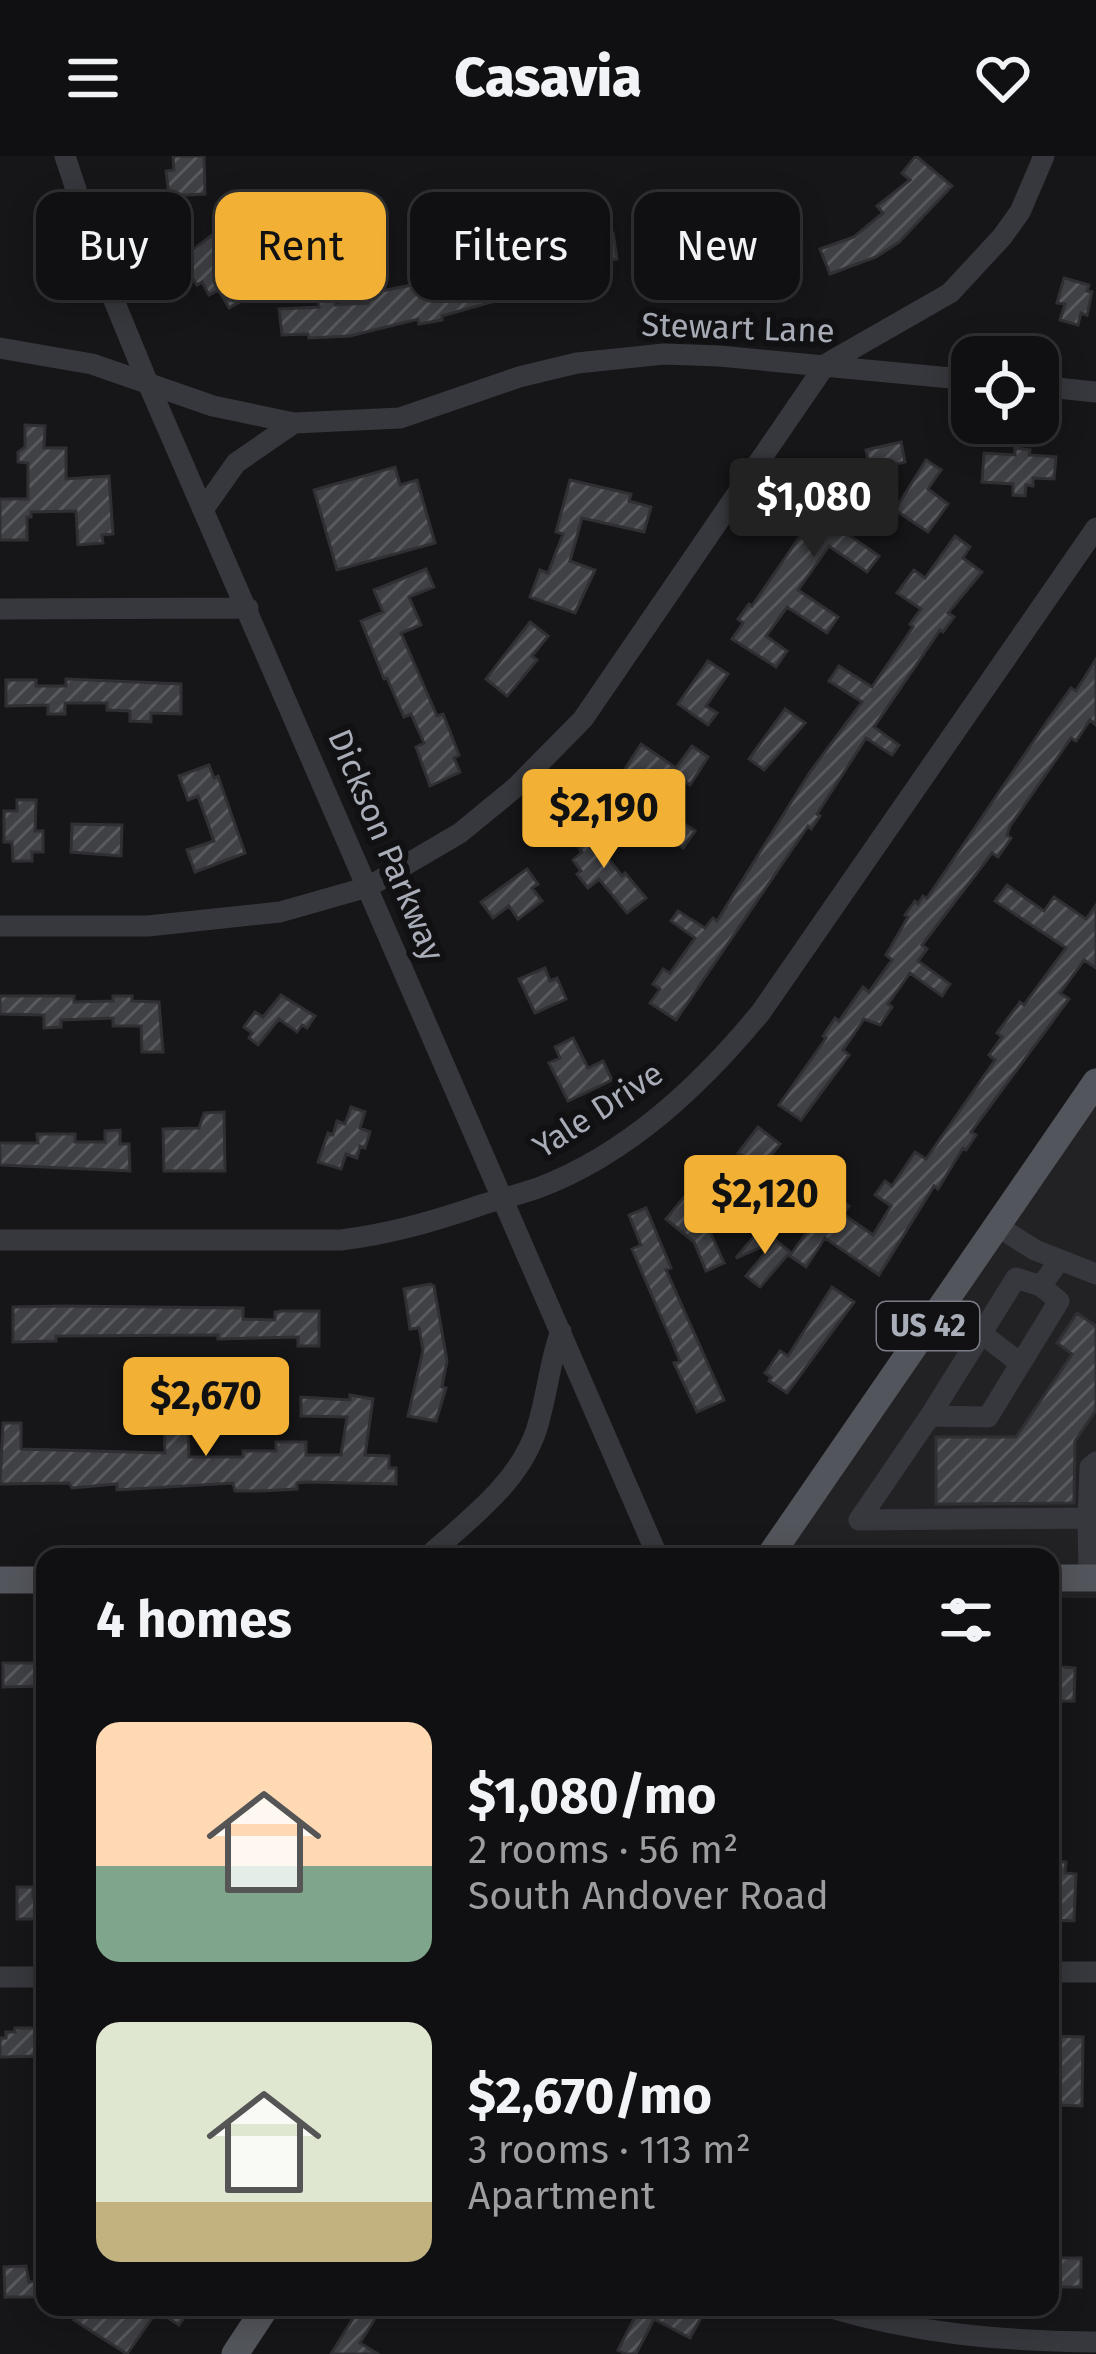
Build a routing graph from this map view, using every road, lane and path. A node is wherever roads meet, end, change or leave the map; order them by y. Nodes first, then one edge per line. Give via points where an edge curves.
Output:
1 (65, 156) edge
2 (1044, 156) edge
3 (0, 348) edge
4 (826, 364) junction
5 (951, 378) edge
6 (147, 381) junction
7 (1059, 388) edge
8 (1096, 392) edge
9 (294, 423) junction
10 (205, 507) junction
11 (1096, 528) edge
12 (248, 608) junction
13 (0, 609) edge
14 (368, 887) junction
15 (0, 926) edge
16 (1096, 1082) edge
17 (504, 1198) junction
18 (997, 1226) junction
19 (0, 1240) edge
20 (1059, 1261) junction
21 (1096, 1274) edge
22 (1041, 1286) junction
23 (943, 1304) junction
24 (561, 1331) junction
25 (980, 1333) junction
26 (1020, 1363) junction
27 (930, 1415) junction
28 (1096, 1462) edge
29 (1088, 1518) junction
30 (438, 1548) edge
31 (654, 1548) edge
32 (775, 1548) edge
33 (1059, 1578) edge
34 (1093, 1578) edge
35 (0, 1580) edge
36 (36, 1580) edge
37 (1059, 1972) edge
38 (1096, 1972) edge
39 (0, 1977) edge
40 (36, 1977) edge
41 (260, 2316) edge
42 (863, 2316) edge
43 (1096, 2342) edge
44 (235, 2354) edge

1 - 6 street, Dickson Parkway
2 - 4 street via 1011,225 950,293
3 - 6 street, Stewart Lane
4 - 5 street, Stewart Lane
4 - 9 street, Stewart Lane via 618,357 519,377 400,418
4 - 14 street via 583,719 460,833
6 - 9 street, Stewart Lane
6 - 10 street, Dickson Parkway
7 - 8 street
9 - 10 street via 236,463
10 - 12 street, Dickson Parkway
11 - 17 street, Yale Drive via 725,1055 622,1142
12 - 13 street
12 - 14 street, Dickson Parkway
14 - 15 street via 210,921
14 - 17 street, Dickson Parkway
16 - 18 main road, US 42
17 - 19 street, Yale Drive via 416,1228 341,1240
17 - 24 street, Dickson Parkway
18 - 20 street
18 - 23 main road, US 42
20 - 21 street
20 - 22 street
22 - 25 street via 1016,1278
22 - 26 street via 1059,1301
23 - 25 street
23 - 32 main road, US 42
24 - 30 street via 527,1454
24 - 31 street, Dickson Parkway
25 - 26 street
25 - 27 street
26 - 27 street via 988,1417
27 - 29 street via 859,1520
28 - 29 street
29 - 34 street
33 - 34 main road
35 - 36 main road
37 - 38 street
39 - 40 street
41 - 44 main road
42 - 43 street via 987,2339

